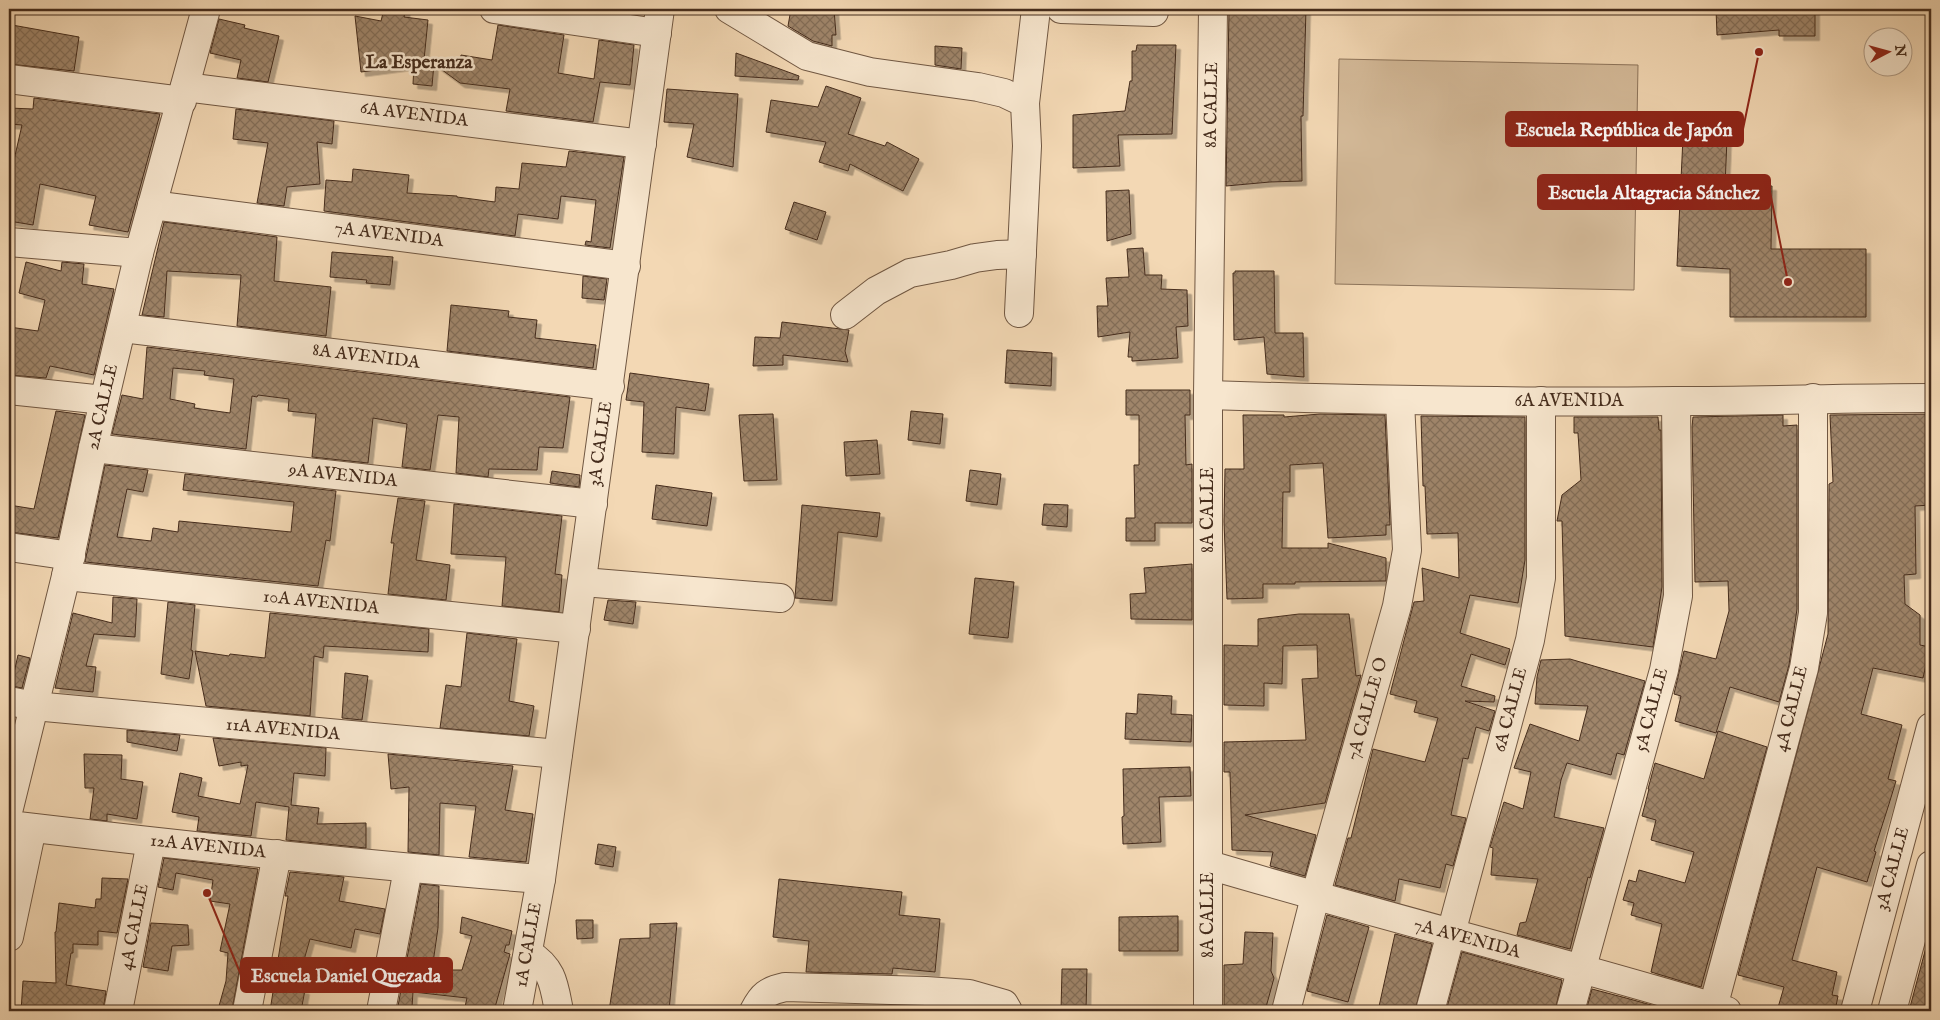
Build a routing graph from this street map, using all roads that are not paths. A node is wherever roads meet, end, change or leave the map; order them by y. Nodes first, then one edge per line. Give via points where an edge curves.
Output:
1 (206, 9) edge
2 (494, 9) edge
3 (728, 9) edge
4 (1036, 9) edge
5 (1061, 9) edge
6 (1213, 9) edge
7 (1154, 12) dead end
8 (659, 21) edge
9 (9, 79) edge
10 (184, 94) junction
11 (1025, 103) junction
12 (642, 144) junction
13 (152, 205) junction
14 (9, 242) edge
15 (139, 253) junction
16 (1022, 254) junction
17 (626, 266) junction
18 (1019, 313) dead end
19 (845, 315) dead end
20 (122, 328) junction
21 (610, 386) junction
22 (9, 390) edge
23 (1208, 396) junction
24 (1813, 398) junction
25 (1931, 398) edge
26 (104, 400) junction
27 (1400, 401) junction
28 (1541, 402) junction
29 (1676, 402) junction
30 (92, 448) junction
31 (593, 504) junction
32 (9, 547) edge
33 (68, 566) junction
34 (583, 582) junction
35 (780, 598) dead end
36 (576, 629) junction
37 (21, 704) edge
38 (1931, 727) edge
39 (558, 754) junction
40 (9, 808) edge
41 (20, 826) edge
42 (151, 842) junction
43 (277, 854) junction
44 (1931, 864) edge
45 (1209, 865) junction
46 (408, 868) junction
47 (541, 879) junction
48 (1316, 897) junction
49 (1452, 935) junction
50 (9, 937) edge
51 (528, 953) junction
52 (1582, 969) junction
53 (1717, 1010) edge
54 (118, 1011) edge
55 (247, 1011) edge
56 (380, 1011) edge
57 (517, 1011) edge
58 (558, 1011) edge
59 (754, 1011) edge
60 (1008, 1011) edge
61 (1208, 1011) edge
62 (1286, 1011) edge
63 (1430, 1011) edge
64 (1570, 1011) edge
65 (1855, 1011) edge
66 (1892, 1011) edge

1 - 10 street, 2A CALLE
2 - 8 street
3 - 11 street via 807,56 870,72 986,89
4 - 11 street
5 - 7 street
6 - 23 street, 8A CALLE
8 - 12 street, 3A CALLE
9 - 10 street
10 - 12 street, 6A AVENIDA
10 - 13 street, 2A CALLE
11 - 16 street via 1027,146
12 - 17 street, 3A CALLE
13 - 15 street, 2A CALLE
13 - 17 street, 7A AVENIDA
14 - 15 street
15 - 20 street, 2A CALLE
16 - 18 street
16 - 19 street via 996,254 910,273 876,291
17 - 21 street, 3A CALLE
20 - 21 street, 8A AVENIDA
20 - 26 street, 2A CALLE
21 - 31 street, 3A CALLE
22 - 26 street
23 - 27 street, 6A AVENIDA
23 - 45 street, 8A CALLE
24 - 25 street, 6A AVENIDA
24 - 29 street, 6A AVENIDA
24 - 53 street, 4A CALLE via 1813,604 1804,668
26 - 30 street, 2A CALLE
27 - 28 street, 6A AVENIDA
27 - 48 street, 7A CALLE O via 1407,550 1397,606
28 - 29 street, 6A AVENIDA
28 - 49 street, 6A CALLE via 1541,578 1530,640
29 - 52 street, 5A CALLE via 1678,596 1664,670
30 - 31 street, 9A AVENIDA
30 - 33 street, 2A CALLE
31 - 34 street, 3A CALLE
32 - 33 street, 10A AVENIDA
33 - 36 street, 10A AVENIDA
33 - 37 street, 2A CALLE
34 - 35 street
34 - 36 street, 3A CALLE
36 - 39 street, 3A CALLE
37 - 39 street, 11A AVENIDA
37 - 40 street, 2A CALLE
38 - 65 street, 3A CALLE
39 - 47 street, 3A CALLE
41 - 42 street, 12A AVENIDA
41 - 50 street
42 - 43 street, 12A AVENIDA
42 - 54 street, 4A CALLE
43 - 46 street, 12A AVENIDA
43 - 55 street
44 - 66 street, 3A CALLE
45 - 48 street, 7A AVENIDA
45 - 61 street, 8A CALLE
46 - 47 street, 12A AVENIDA
46 - 56 street
47 - 51 street, 1A CALLE
48 - 49 street, 7A AVENIDA
48 - 62 street, 7A CALLE O
49 - 52 street, 7A AVENIDA
49 - 63 street, 6A CALLE
51 - 57 street, 1A CALLE
51 - 58 street via 540,960 552,976
52 - 53 street, 7A AVENIDA
52 - 64 street, 5A CALLE
59 - 60 street via 769,991 785,987 969,994 1004,1004

